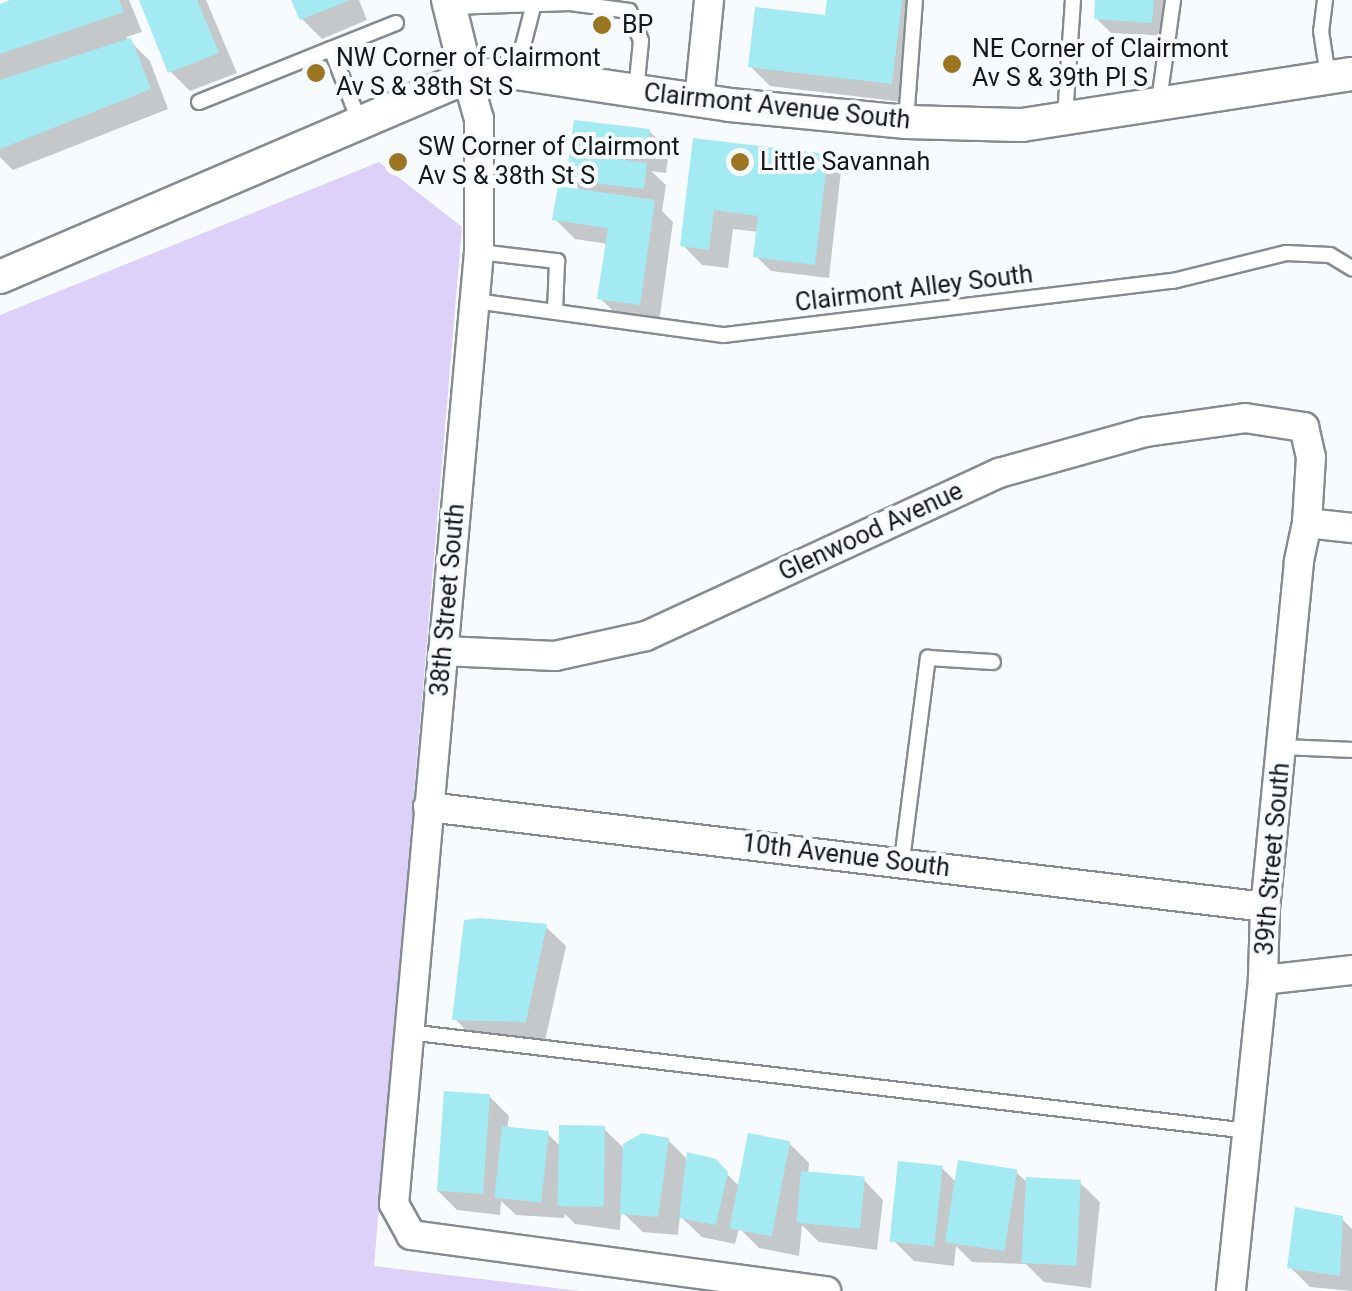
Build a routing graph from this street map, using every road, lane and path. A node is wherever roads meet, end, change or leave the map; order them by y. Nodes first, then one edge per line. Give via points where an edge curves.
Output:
1 (709, 0) edge
2 (915, 0) edge
3 (1072, 0) edge
4 (1174, 0) edge
5 (1324, 0) edge
6 (448, 4) edge
7 (532, 7) junction
8 (396, 23) dead end
9 (331, 49) junction
10 (516, 74) junction
11 (1340, 76) edge
12 (467, 78) junction
13 (636, 92) junction
14 (699, 101) junction
15 (200, 102) dead end
16 (1158, 102) junction
17 (1066, 117) junction
18 (906, 122) junction
19 (360, 124) junction
20 (479, 252) junction
21 (1352, 268) edge
22 (0, 277) edge
23 (475, 301) junction
24 (554, 312) junction
25 (1304, 427) joint
26 (1307, 523) junction
27 (1352, 528) edge
28 (444, 651) junction
29 (992, 662) dead end
30 (1284, 747) junction
31 (1352, 750) edge
32 (428, 807) junction
33 (902, 860) junction
34 (1265, 907) junction
35 (1352, 970) edge
36 (1262, 980) junction
37 (408, 1032) junction
38 (1248, 1131) junction
39 (826, 1291) edge
40 (1231, 1291) edge

1 - 14 street
2 - 18 lane
3 - 17 lane
4 - 16 lane
5 - 11 lane via 1321,31
6 - 7 lane
6 - 12 street, 38th Street South
7 - 10 lane
7 - 13 lane via 570,3 632,12 640,41
8 - 9 lane
9 - 15 lane
9 - 19 lane
10 - 12 street, Clairmont Avenue South
10 - 13 street, Clairmont Avenue South
11 - 16 street, Clairmont Avenue South
12 - 19 street, Clairmont Avenue South
12 - 20 street, 38th Street South via 479,119
13 - 14 street, Clairmont Avenue South
14 - 18 street, Clairmont Avenue South
16 - 17 street, Clairmont Avenue South
17 - 18 street, Clairmont Avenue South via 1022,125
19 - 22 street, Clairmont Avenue South
20 - 23 street, 38th Street South
20 - 24 lane via 557,261
21 - 24 lane, Clairmont Alley South via 1330,254 1286,253 1173,281 724,335
23 - 24 lane, Clairmont Alley South
23 - 28 street, 38th Street South
25 - 26 street, 39th Street South via 1311,457
25 - 28 street, Glenwood Avenue via 1246,418 1146,432 999,473 646,636 555,656
26 - 27 street
26 - 30 street, 39th Street South
28 - 32 street, 38th Street South
29 - 33 lane via 928,658
30 - 31 lane
30 - 34 street, 39th Street South
32 - 33 street, 10th Avenue South
32 - 37 street, 38th Street South
33 - 34 street, 10th Avenue South
34 - 36 street, 39th Street South
35 - 36 street
36 - 38 street, 39th Street South
37 - 38 lane
37 - 39 street, 38th Street South via 394,1204 411,1235
38 - 40 street, 39th Street South

